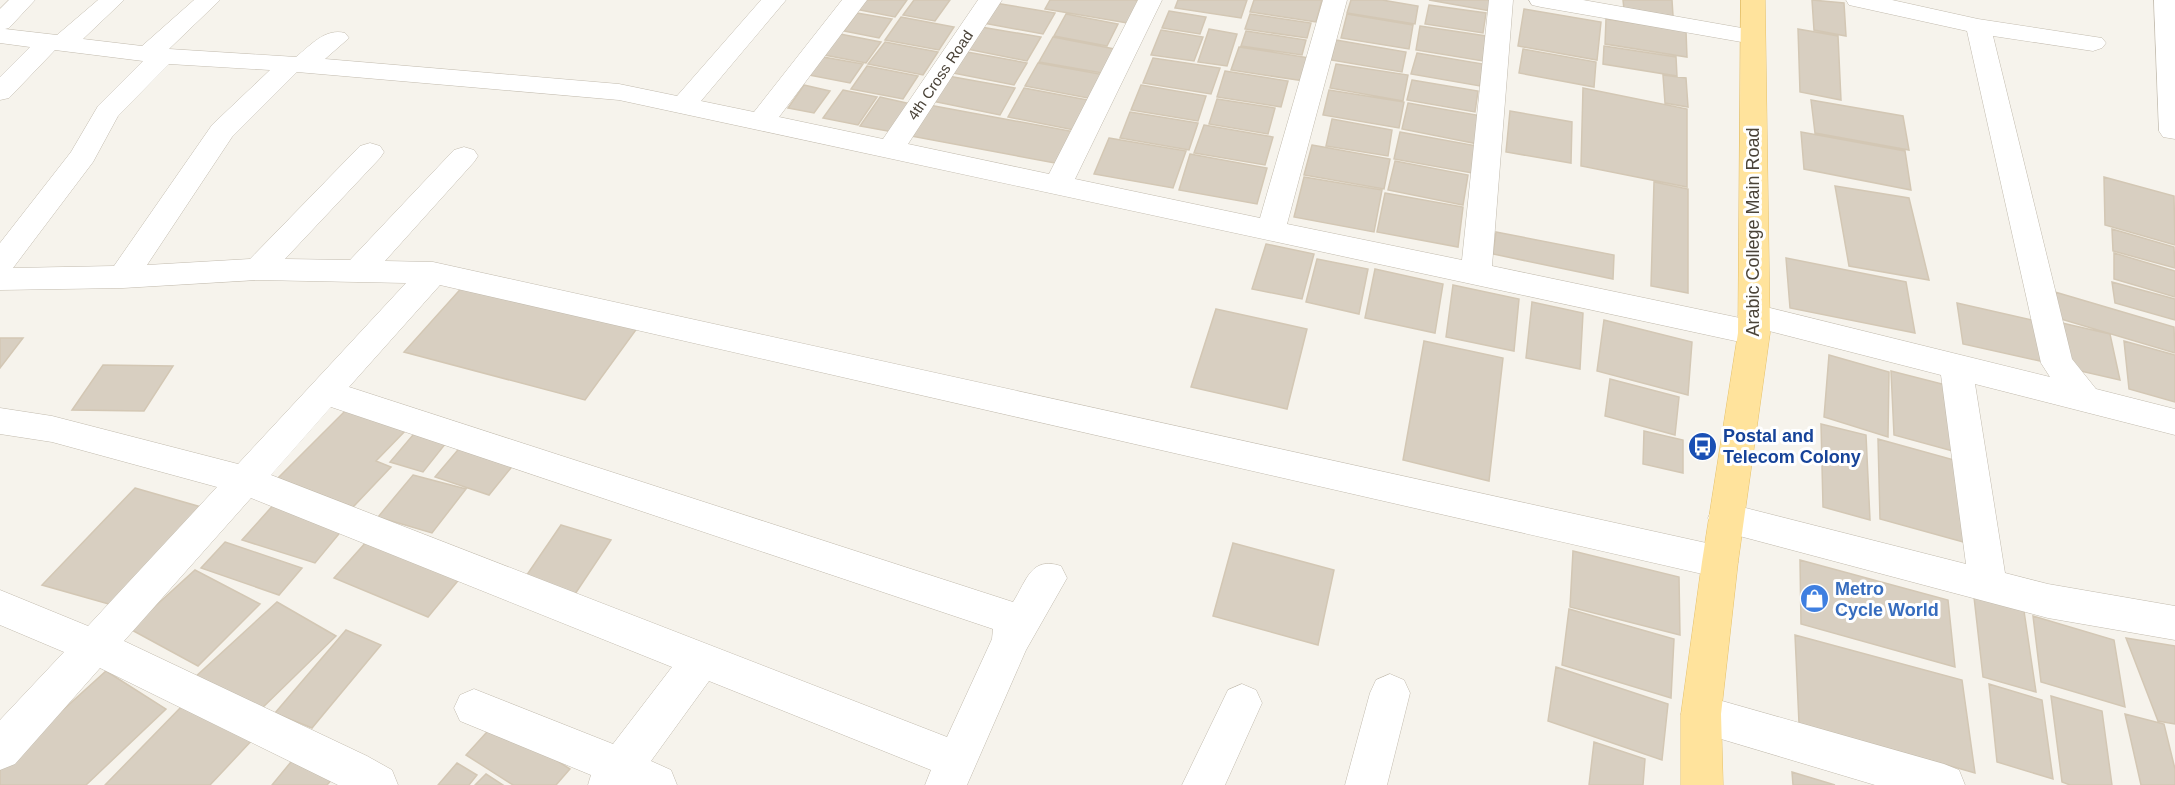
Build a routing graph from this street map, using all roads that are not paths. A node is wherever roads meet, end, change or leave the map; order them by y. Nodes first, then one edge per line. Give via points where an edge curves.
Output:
1 (23, 0) edge
2 (112, 0) edge
3 (208, 0) edge
4 (774, 0) edge
5 (855, 0) edge
6 (990, 0) edge
7 (1150, 0) edge
8 (1335, 0) edge
9 (1501, 0) edge
10 (1541, 0) edge
11 (1753, 0) edge
12 (1858, 0) edge
13 (2166, 0) edge
14 (0, 23) edge
15 (1978, 26) junction
16 (0, 36) edge
17 (1753, 37) junction
18 (336, 38) dead end
19 (56, 43) junction
20 (2093, 43) dead end
21 (156, 55) junction
22 (296, 64) junction
23 (0, 93) edge
24 (683, 106) junction
25 (761, 122) junction
26 (2173, 130) dead end
27 (890, 150) junction
28 (370, 152) dead end
29 (464, 156) dead end
30 (1058, 185) junction
31 (1271, 230) junction
32 (0, 264) edge
33 (258, 269) junction
34 (358, 271) junction
35 (433, 273) junction
36 (1476, 273) junction
37 (123, 277) junction
38 (0, 279) edge
39 (1754, 324) junction
40 (1956, 366) junction
41 (324, 392) junction
42 (2085, 399) junction
43 (0, 422) edge
44 (2175, 422) edge
45 (245, 480) junction
46 (1726, 518) junction
47 (1720, 561) junction
48 (1048, 578) dead end
49 (1988, 585) junction
50 (0, 607) edge
51 (2175, 622) edge
52 (1011, 639) junction
53 (94, 646) junction
54 (701, 660) junction
55 (1390, 693) dead end
56 (1242, 703) dead end
57 (474, 708) dead end
58 (1701, 714) junction
59 (0, 750) edge
60 (952, 773) edge
61 (614, 776) edge
62 (376, 785) edge
63 (656, 785) edge
64 (1203, 785) edge
65 (1366, 785) edge
66 (1702, 785) edge
67 (1944, 785) edge

1 - 14 street
2 - 19 street
3 - 21 street
4 - 24 street
5 - 25 street
6 - 27 street, 4th Cross Road
7 - 30 street
8 - 31 street
9 - 36 street
10 - 17 street
11 - 17 main road, Arabic College Main Road
12 - 15 street
13 - 26 street
15 - 20 street
15 - 42 street via 2057,363
16 - 19 street
17 - 39 main road, Arabic College Main Road
18 - 22 street
19 - 21 street
19 - 23 street
21 - 22 street
21 - 32 street via 107,112 83,156
22 - 24 street via 619,92
22 - 37 street via 222,131
24 - 25 street
25 - 27 street
27 - 30 street
28 - 33 street
29 - 34 street
30 - 31 street
31 - 36 street
33 - 34 street
33 - 37 street
34 - 35 street
35 - 41 street
35 - 47 street
36 - 39 street
37 - 38 street
39 - 40 street
39 - 46 main road, Arabic College Main Road
40 - 42 street
40 - 49 street
41 - 45 street
41 - 52 street via 1007,617 1012,626
42 - 44 street
43 - 45 street via 51,429
45 - 53 street
45 - 54 street
46 - 47 main road, Arabic College Main Road
46 - 49 street
47 - 58 main road, Arabic College Main Road
48 - 52 street
49 - 51 street via 2048,601
50 - 53 street
52 - 60 street
53 - 59 street
53 - 62 street
54 - 60 street
54 - 61 street
55 - 65 street
56 - 64 street
57 - 61 street
58 - 66 main road, Arabic College Main Road
58 - 67 street
61 - 63 street

